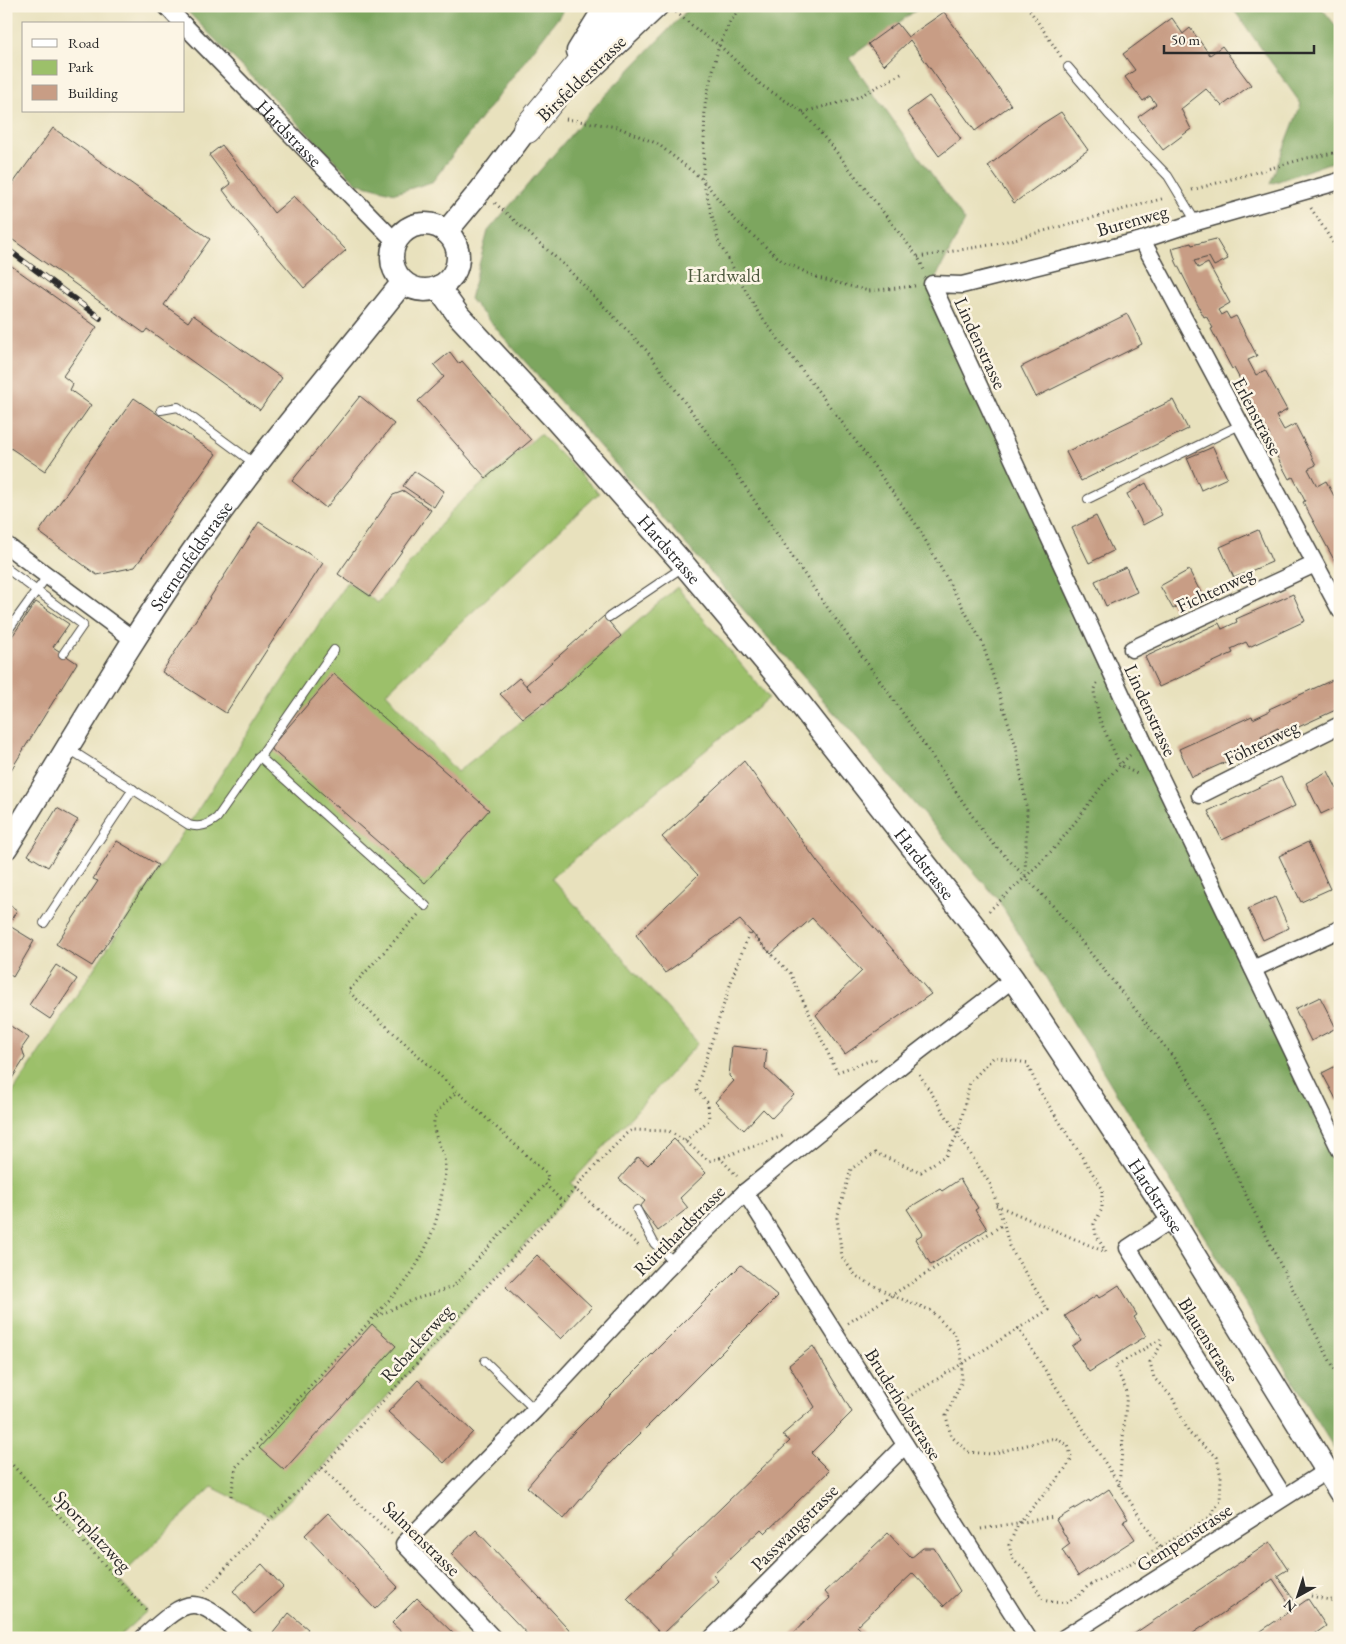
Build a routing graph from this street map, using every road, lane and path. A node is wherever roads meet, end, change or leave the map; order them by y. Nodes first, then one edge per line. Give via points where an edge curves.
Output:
1 (166, 6) edge
2 (606, 6) edge
3 (628, 6) edge
4 (742, 6) edge
5 (1027, 6) edge
6 (1332, 6) edge
7 (666, 9) edge
8 (1340, 17) edge
9 (181, 22) edge
10 (185, 26) edge
11 (719, 45) junction
12 (1068, 67) joint
13 (903, 73) dead end
14 (802, 112) junction
15 (558, 123) dead end
16 (527, 129) junction
17 (1340, 152) edge
18 (703, 180) junction
19 (1340, 181) edge
20 (1301, 193) junction
21 (1180, 194) junction
22 (503, 209) dead end
23 (1196, 222) junction
24 (446, 232) junction
25 (1142, 240) junction
26 (395, 241) junction
27 (1340, 254) edge
28 (403, 282) junction
29 (932, 284) junction
30 (438, 287) junction
31 (161, 410) dead end
32 (1240, 425) junction
33 (256, 465) junction
34 (1088, 499) dead end
35 (6, 545) edge
36 (1315, 564) junction
37 (685, 566) junction
38 (6, 568) edge
39 (48, 575) junction
40 (37, 591) junction
41 (1340, 610) edge
42 (609, 617) dead end
43 (6, 633) edge
44 (134, 640) junction
45 (1132, 649) dead end
46 (334, 650) dead end
47 (62, 654) dead end
48 (1107, 661) junction
49 (1340, 725) edge
50 (1144, 743) junction
51 (68, 748) junction
52 (259, 756) junction
53 (1120, 765) junction
54 (1166, 788) junction
55 (133, 789) junction
56 (1200, 794) dead end
57 (6, 848) edge
58 (1025, 876) junction
59 (426, 906) joint
60 (44, 923) dead end
61 (974, 926) junction
62 (1340, 929) edge
63 (1253, 969) junction
64 (1013, 979) junction
65 (909, 1058) junction
66 (888, 1076) junction
67 (457, 1091) junction
68 (1336, 1130) edge
69 (958, 1134) junction
70 (685, 1141) junction
71 (797, 1150) junction
72 (1340, 1150) edge
73 (720, 1158) junction
74 (545, 1184) junction
75 (575, 1189) junction
76 (747, 1190) junction
77 (563, 1202) junction
78 (996, 1205) junction
79 (637, 1210) dead end
80 (1172, 1219) junction
81 (1004, 1224) junction
82 (670, 1266) junction
83 (891, 1296) junction
84 (374, 1317) junction
85 (1018, 1328) junction
86 (1179, 1328) junction
87 (834, 1331) junction
88 (1162, 1344) dead end
89 (485, 1362) dead end
90 (962, 1363) junction
91 (1340, 1379) edge
92 (535, 1410) junction
93 (885, 1412) junction
94 (905, 1445) junction
95 (6, 1458) edge
96 (322, 1468) junction
97 (1326, 1470) junction
98 (1119, 1487) junction
99 (1340, 1492) edge
100 (231, 1496) dead end
101 (1284, 1497) junction
102 (1054, 1517) dead end
103 (1018, 1524) junction
104 (964, 1537) junction
105 (404, 1544) junction
106 (1160, 1548) junction
107 (1173, 1568) junction
108 (1311, 1596) dead end
109 (1340, 1602) edge
110 (193, 1604) junction
111 (159, 1624) junction
112 (143, 1638) edge
113 (245, 1638) edge
114 (493, 1638) edge
115 (712, 1638) edge
116 (1028, 1638) edge
117 (1064, 1638) edge

1 - 9 street, Hardstrasse
2 - 16 street, Birsfelderstrasse
3 - 16 highway
4 - 11 path
5 - 12 path
6 - 8 path
7 - 11 path
7 - 16 street, Birsfelderstrasse
10 - 26 street, Hardstrasse
11 - 14 path via 761,85
11 - 18 path via 705,104
12 - 21 lane via 1168,176
13 - 14 path via 854,99
14 - 21 path via 918,257 996,244
15 - 18 path via 566,119 617,127 658,144
16 - 24 street, Birsfelderstrasse
17 - 21 path via 1307,158
18 - 29 path via 734,219 782,261 818,278 869,291
18 - 58 path via 719,243 760,314 918,527 982,642 1016,746 1027,810
19 - 20 street, Burenweg
20 - 23 street, Burenweg
20 - 27 path
21 - 23 lane
22 - 58 path via 564,265 647,351 725,456 986,836
23 - 25 street, Burenweg
24 - 26 street via 431,224 414,225
24 - 30 street via 453,239 458,257 452,275
25 - 29 street, Burenweg via 962,285
25 - 32 street, Erlenstrasse
26 - 28 street via 391,258
28 - 30 street via 420,290
28 - 33 street, Sternenfeldstrasse
29 - 48 street, Lindenstrasse
30 - 37 street, Hardstrasse via 459,316
31 - 33 lane via 178,407
32 - 34 lane
32 - 36 street, Erlenstrasse
33 - 44 street, Sternenfeldstrasse
35 - 39 street
36 - 41 street, Erlenstrasse
36 - 45 street, Fichtenweg
37 - 42 lane
37 - 61 street, Hardstrasse via 786,686
38 - 40 lane
39 - 40 lane
39 - 44 street
40 - 43 lane
40 - 47 lane via 83,625
44 - 51 street, Sternenfeldstrasse
46 - 52 lane
48 - 50 street, Lindenstrasse
48 - 53 path via 1094,692 1099,718
49 - 56 street, Föhrenweg
50 - 53 path
50 - 54 street, Lindenstrasse
51 - 55 lane
51 - 57 street, Sternenfeldstrasse
52 - 55 lane via 217,818 208,825 189,825
52 - 59 lane
53 - 54 path
53 - 58 path via 1064,836
54 - 63 street, Lindenstrasse
55 - 60 lane
58 - 61 path
58 - 91 path via 1054,907 1185,1072
59 - 67 path via 348,991
61 - 64 street, Hardstrasse
62 - 63 street
63 - 68 street, Lindenstrasse
64 - 65 street, Rüttihardstrasse
64 - 80 street, Hardstrasse
65 - 66 street, Rüttihardstrasse
65 - 69 path
66 - 70 path via 875,1059 837,1072 790,973 750,932 697,1086 708,1103 709,1120
66 - 71 street, Rüttihardstrasse
67 - 74 path via 547,1174
67 - 84 path via 434,1120 446,1166 434,1228 412,1273
68 - 72 street, Lindenstrasse
69 - 78 path via 990,1184
69 - 78 path via 970,1082 994,1057 1027,1063 1039,1090 1102,1188 1102,1209 1094,1224 1106,1252
69 - 83 path via 946,1155 921,1172 875,1153 851,1169 837,1218 842,1258 856,1276
70 - 73 path, Rebackerweg via 709,1161
70 - 75 path, Rebackerweg via 669,1131 632,1130
71 - 73 path via 785,1135
71 - 76 street, Rüttihardstrasse
73 - 76 path
74 - 77 path
74 - 84 path via 453,1287
75 - 77 path, Rebackerweg
75 - 82 path
76 - 82 street, Rüttihardstrasse
76 - 87 street, Bruderholzstrasse
77 - 96 path, Rebackerweg
78 - 81 path
79 - 82 lane
80 - 86 street, Blauenstrasse via 1128,1248
80 - 97 street, Hardstrasse
81 - 83 path
81 - 85 path via 1009,1246 1048,1310
82 - 92 street, Rüttihardstrasse
83 - 87 path
83 - 90 path via 930,1310 954,1333 962,1350
84 - 100 path via 236,1467
85 - 90 path
85 - 98 path
86 - 98 path via 1115,1366 1127,1392
86 - 101 street, Blauenstrasse
87 - 93 street, Bruderholzstrasse
88 - 106 path via 1150,1362 1154,1378 1172,1397 1189,1433 1217,1457 1221,1477 1220,1500 1210,1517
89 - 92 lane
90 - 93 path
90 - 103 path via 961,1382 946,1416 951,1436 968,1452 991,1454 1055,1438 1068,1445 1072,1459
92 - 105 street, Rüttihardstrasse
93 - 94 street, Bruderholzstrasse
94 - 104 street, Bruderholzstrasse
94 - 115 street, Passwangstrasse
95 - 111 path, Sportplatzweg
96 - 105 path, Salmenstrasse
96 - 110 path, Rebackerweg
97 - 99 street, Hardstrasse
97 - 101 street, Gempenstrasse
98 - 106 path
101 - 107 street, Gempenstrasse
102 - 103 path
103 - 104 path via 974,1530
103 - 106 path via 1009,1545 1013,1560 1025,1570 1043,1600 1055,1603 1068,1602 1095,1582
104 - 116 street, Bruderholzstrasse
105 - 114 street, Salmenstrasse
106 - 107 path
107 - 117 street, Gempenstrasse
108 - 109 path
110 - 111 street via 182,1606
110 - 113 street via 214,1612
111 - 112 street

